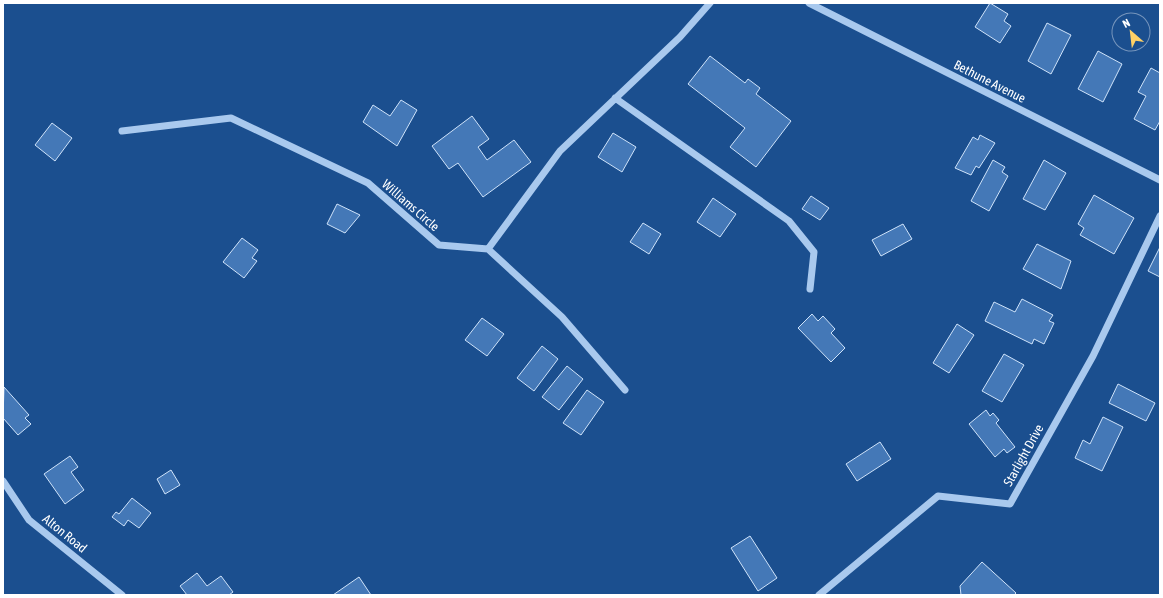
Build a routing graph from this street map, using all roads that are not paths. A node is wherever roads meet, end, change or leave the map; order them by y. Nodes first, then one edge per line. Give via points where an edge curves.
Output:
1 (710, 3) edge
2 (809, 3) edge
3 (615, 98) junction
4 (122, 131) dead end
5 (1160, 180) edge
6 (1160, 216) edge
7 (488, 249) junction
8 (810, 289) dead end
9 (625, 390) dead end
10 (3, 481) edge
11 (122, 595) edge
12 (819, 595) edge

1 - 3 street via 680,37
2 - 5 street, Bethune Avenue
3 - 7 street via 560,151
3 - 8 street via 789,221 814,252
4 - 7 street, Williams Circle via 232,118 368,183 439,245
6 - 12 street, Starlight Drive via 1094,356 1010,504 938,496
7 - 9 street via 562,317
10 - 11 street, Alton Road via 29,520

